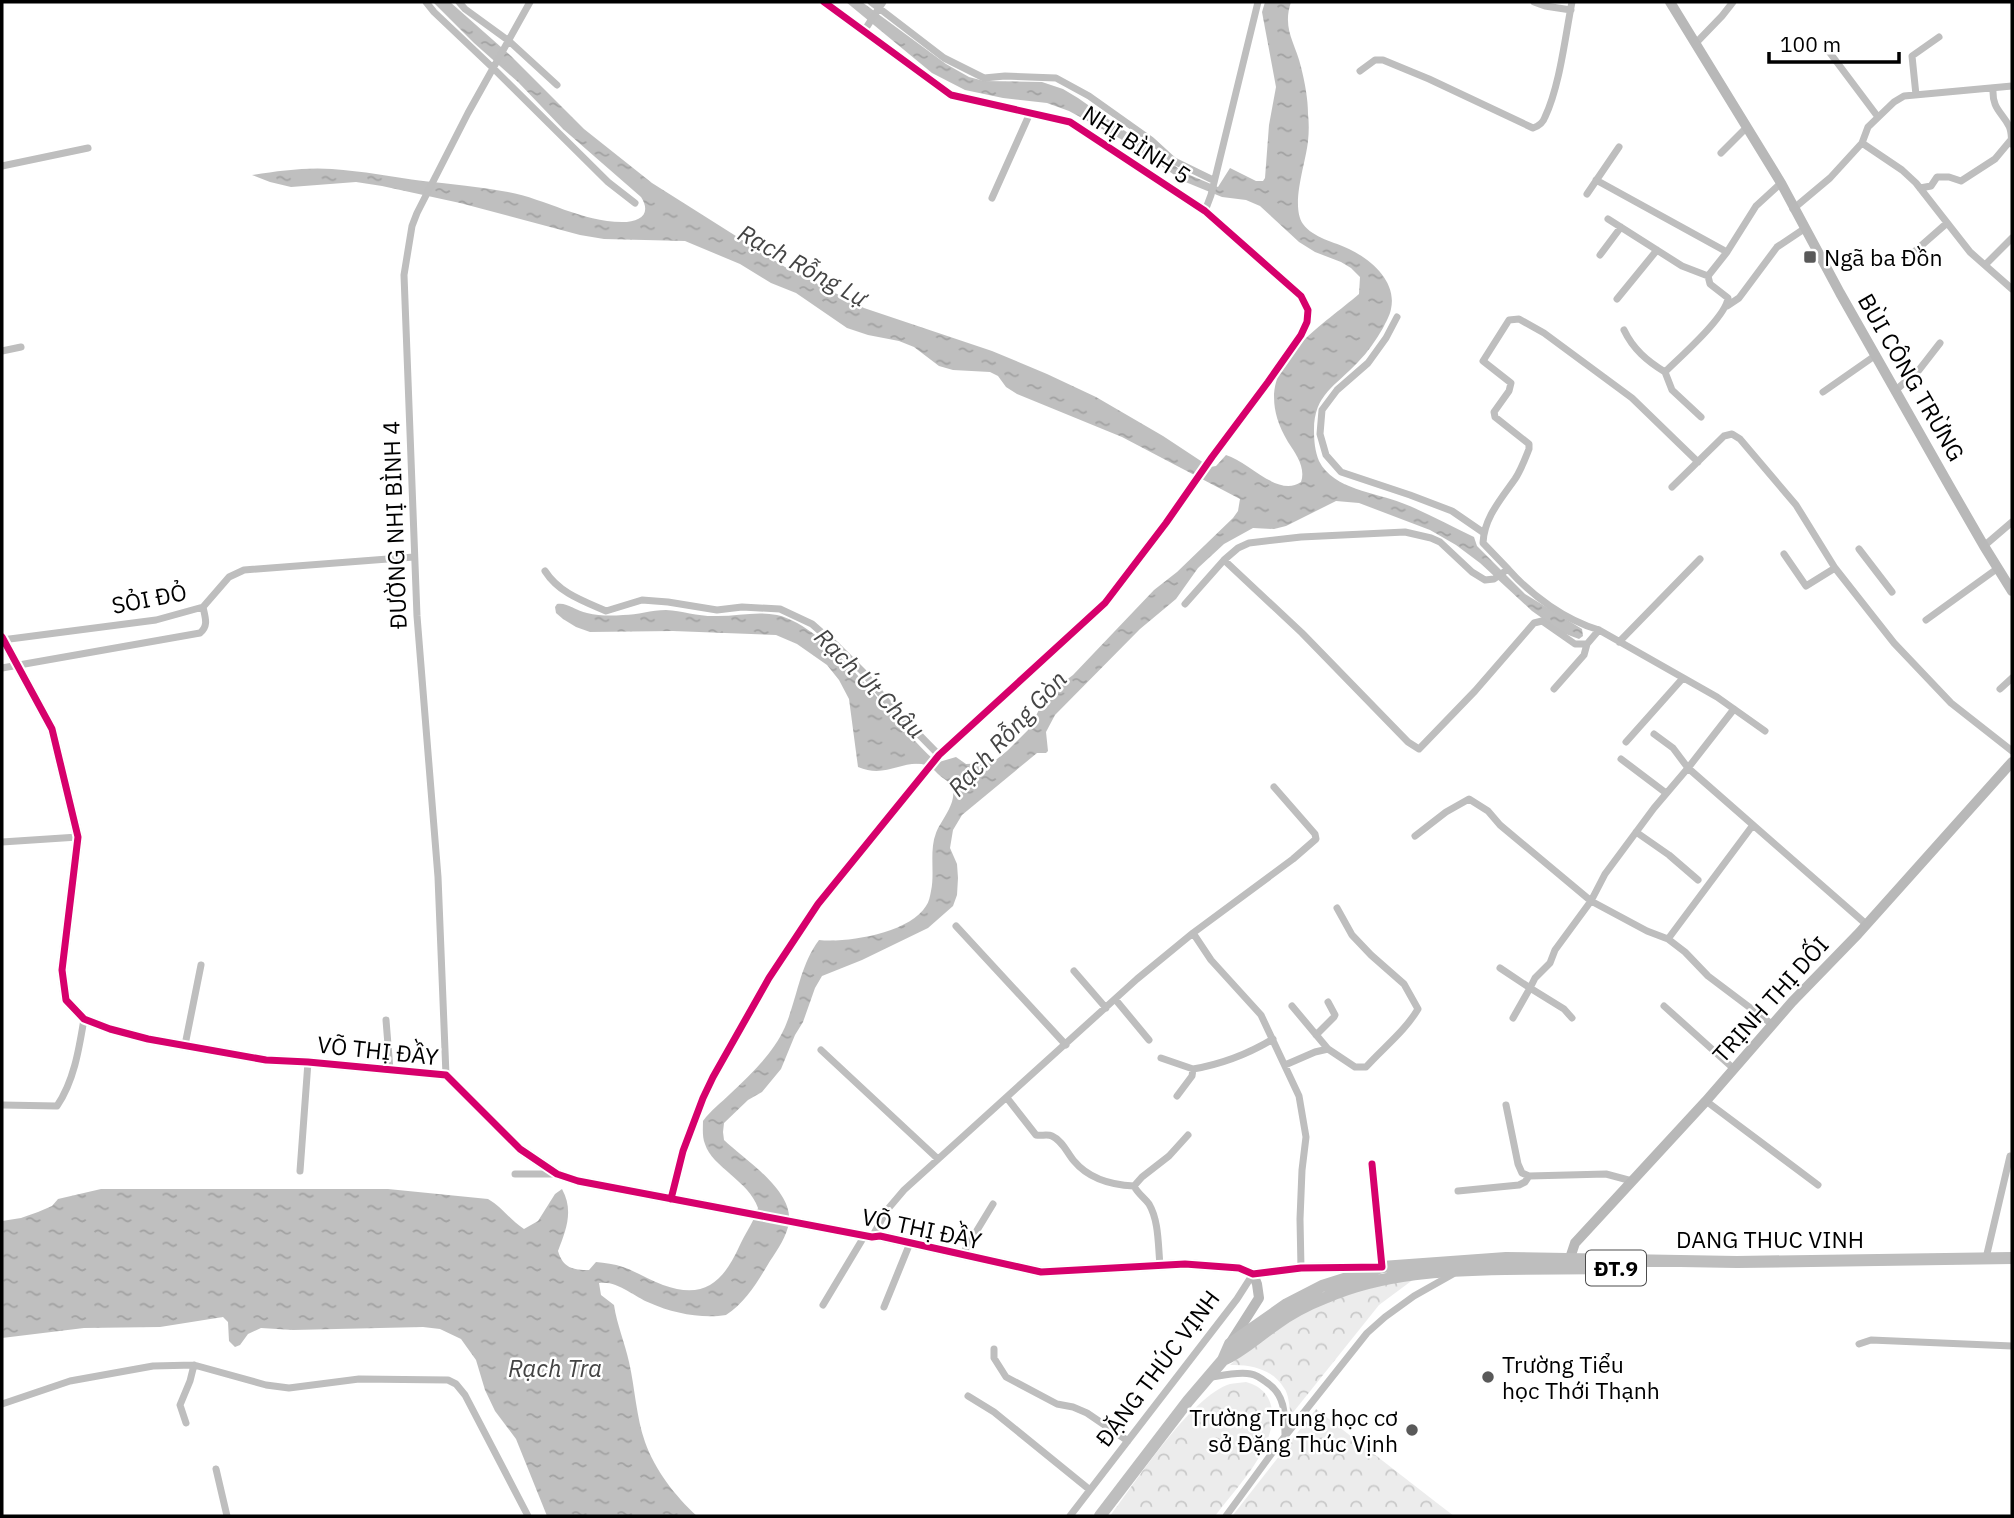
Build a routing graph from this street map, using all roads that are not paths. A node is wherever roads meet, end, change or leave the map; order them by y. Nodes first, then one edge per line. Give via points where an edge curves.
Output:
1 (426, 2) edge
2 (459, 2) edge
3 (530, 2) edge
4 (824, 2) edge
5 (871, 2) edge
6 (1258, 2) edge
7 (1534, 2) edge
8 (1670, 2) edge
9 (1733, 2) edge
10 (1572, 6) edge
11 (880, 7) edge
12 (866, 29) junction
13 (1939, 37) dead end
14 (509, 41) junction
15 (1695, 44) junction
16 (1827, 50) dead end
17 (495, 65) junction
18 (1360, 71) dead end
19 (557, 85) dead end
20 (2012, 86) edge
21 (1993, 88) junction
22 (1916, 95) junction
23 (1030, 113) junction
24 (1878, 117) junction
25 (1746, 128) junction
26 (1862, 143) junction
27 (2011, 143) edge
28 (1619, 147) dead end
29 (88, 148) dead end
30 (1721, 152) dead end
31 (2, 166) edge
32 (1596, 180) junction
33 (1213, 182) junction
34 (1781, 183) junction
35 (1920, 188) junction
36 (1587, 194) dead end
37 (992, 198) dead end
38 (635, 203) dead end
39 (1793, 209) junction
40 (1205, 211) junction
41 (1608, 219) dead end
42 (1947, 222) junction
43 (1621, 227) junction
44 (1804, 229) junction
45 (2012, 238) edge
46 (1657, 250) junction
47 (1727, 252) junction
48 (1600, 255) dead end
49 (1906, 259) dead end
50 (1985, 265) junction
51 (1708, 276) junction
52 (2012, 289) edge
53 (1617, 299) dead end
54 (1727, 306) junction
55 (1397, 317) dead end
56 (1624, 330) dead end
57 (1940, 343) dead end
58 (21, 347) dead end
59 (2, 351) edge
60 (1876, 355) junction
61 (1665, 372) junction
62 (1896, 390) junction
63 (1823, 392) dead end
64 (1701, 417) dead end
65 (1698, 462) junction
66 (1672, 487) dead end
67 (2012, 522) edge
68 (1483, 533) junction
69 (1984, 546) junction
70 (1859, 549) dead end
71 (1784, 554) dead end
72 (414, 557) junction
73 (1700, 559) dead end
74 (1224, 561) junction
75 (1835, 568) junction
76 (1998, 568) junction
77 (545, 571) dead end
78 (1506, 571) junction
79 (2012, 591) edge
80 (1892, 592) dead end
81 (1185, 604) dead end
82 (203, 607) junction
83 (1926, 620) dead end
84 (1599, 631) junction
85 (4, 641) edge
86 (1619, 642) junction
87 (1587, 644) junction
88 (17, 662) junction
89 (2, 668) edge
90 (1683, 678) junction
91 (2012, 678) edge
92 (1554, 689) dead end
93 (2000, 689) dead end
94 (1734, 709) junction
95 (1765, 731) dead end
96 (1654, 734) dead end
97 (1626, 742) dead end
98 (2012, 751) edge
99 (938, 757) junction
100 (1621, 759) dead end
101 (2012, 762) edge
102 (1688, 768) junction
103 (1274, 787) dead end
104 (1666, 793) junction
105 (1753, 825) junction
106 (1636, 832) junction
107 (1415, 836) dead end
108 (78, 837) junction
109 (2, 842) edge
110 (1698, 880) dead end
111 (1591, 901) junction
112 (1337, 908) dead end
113 (1866, 925) junction
114 (956, 926) dead end
115 (1193, 933) junction
116 (1668, 939) junction
117 (201, 965) dead end
118 (1500, 968) dead end
119 (1074, 971) dead end
120 (1530, 988) junction
121 (1115, 999) junction
122 (1328, 1002) dead end
123 (1292, 1006) dead end
124 (1664, 1006) dead end
125 (1106, 1007) junction
126 (1513, 1018) dead end
127 (1572, 1018) dead end
128 (84, 1019) junction
129 (386, 1020) dead end
130 (1773, 1025) junction
131 (1316, 1035) junction
132 (1273, 1039) junction
133 (1149, 1040) dead end
134 (185, 1045) junction
135 (1066, 1045) junction
136 (1328, 1049) junction
137 (821, 1050) dead end
138 (1161, 1058) dead end
139 (307, 1062) junction
140 (1285, 1065) junction
141 (1193, 1069) junction
142 (1734, 1069) junction
143 (390, 1070) junction
144 (446, 1075) junction
145 (1177, 1096) dead end
146 (1007, 1098) junction
147 (1706, 1101) junction
148 (2, 1105) edge
149 (1506, 1105) dead end
150 (1188, 1135) dead end
151 (2010, 1156) dead end
152 (938, 1159) junction
153 (1373, 1164) dead end
154 (300, 1171) dead end
155 (515, 1174) dead end
156 (557, 1174) junction
157 (1529, 1176) junction
158 (1632, 1181) junction
159 (1818, 1185) dead end
160 (1134, 1186) junction
161 (1458, 1191) dead end
162 (671, 1199) junction
163 (993, 1204) dead end
164 (868, 1236) junction
165 (909, 1243) junction
166 (961, 1256) junction
167 (2012, 1258) edge
168 (1986, 1259) junction
169 (1568, 1263) junction
170 (1160, 1265) junction
171 (2012, 1265) edge
172 (1382, 1266) junction
173 (1301, 1268) junction
174 (1462, 1270) junction
175 (1253, 1273) junction
176 (823, 1305) dead end
177 (884, 1307) dead end
178 (1230, 1344) junction
179 (1859, 1344) dead end
180 (2012, 1346) edge
181 (994, 1349) dead end
182 (1223, 1360) junction
183 (194, 1365) junction
184 (1207, 1379) junction
185 (968, 1396) dead end
186 (2, 1404) edge
187 (186, 1423) dead end
188 (1285, 1436) junction
189 (1128, 1441) junction
190 (216, 1469) dead end
191 (1090, 1490) junction
192 (227, 1516) edge
193 (528, 1516) edge
194 (1070, 1516) edge
195 (1100, 1516) edge
196 (1226, 1516) edge

1 - 17 street
2 - 14 street
3 - 14 street, ĐƯỜNG NHỊ BÌNH 4
4 - 12 street, NHỊ BÌNH 5
5 - 11 street
6 - 33 street
7 - 10 street
8 - 15 street, BÙI CÔNG TRỪNG
9 - 15 street
10 - 18 street via 1545,119 1533,128 1383,60
11 - 12 street
11 - 33 street via 944,58 984,78 1056,78 1089,96 1174,161
12 - 23 street, NHỊ BÌNH 5 via 951,94
13 - 22 street via 1913,57
14 - 17 street, ĐƯỜNG NHỊ BÌNH 4
14 - 19 street
15 - 25 street, BÙI CÔNG TRỪNG
16 - 24 street
17 - 38 street via 608,182
17 - 72 street, ĐƯỜNG NHỊ BÌNH 4 via 412,226 404,275
20 - 21 street
21 - 22 street
21 - 27 street via 1992,98 2009,125
22 - 24 street via 1904,96
23 - 37 street
23 - 40 street, NHỊ BÌNH 5 via 1070,122
24 - 26 street
25 - 30 street
25 - 34 street, BÙI CÔNG TRỪNG
26 - 35 street
26 - 39 street
27 - 35 street via 1996,159 1961,181 1937,177 1931,186
28 - 32 street
29 - 31 street
32 - 36 street
32 - 47 street
33 - 40 street
34 - 39 street, BÙI CÔNG TRỪNG
34 - 47 street via 1756,206
35 - 42 street
39 - 44 street, BÙI CÔNG TRỪNG
40 - 99 street, NHỊ BÌNH 5 via 1301,296 1308,310 1301,335 1105,604
41 - 43 street
42 - 49 street
42 - 50 street
43 - 46 street
43 - 48 street
44 - 54 street via 1777,247 1739,298
44 - 60 street, BÙI CÔNG TRỪNG
45 - 50 street
46 - 51 street
46 - 53 street
47 - 51 street
50 - 52 street
51 - 54 street via 1710,284 1728,298
54 - 61 street
55 - 68 street via 1368,363 1322,410 1320,434 1326,455 1341,472 1452,511
56 - 61 street via 1630,343
57 - 62 street
58 - 59 street
60 - 62 street, BÙI CÔNG TRỪNG
60 - 63 street
61 - 64 street via 1672,390
62 - 69 street, BÙI CÔNG TRỪNG
65 - 66 street
65 - 68 street via 1632,398 1544,333 1519,319 1509,320 1483,361 1511,383 1495,416 1530,449
65 - 75 street via 1724,436 1740,439 1796,505
67 - 69 street
68 - 78 street via 1483,543
69 - 76 street, BÙI CÔNG TRỪNG
70 - 80 street
71 - 75 street via 1806,586
72 - 82 street, SỎI ĐỎ via 244,570 229,577
72 - 144 street, ĐƯỜNG NHỊ BÌNH 4 via 438,877
73 - 86 street
74 - 78 street via 1249,543 1405,532 1440,542 1485,580
74 - 81 street
74 - 87 street via 1419,749 1534,623 1542,621 1575,644
75 - 98 street via 1894,643 1951,703
76 - 79 street, BÙI CÔNG TRỪNG
76 - 83 street
77 - 99 street via 553,583 577,599 606,611 642,600 716,610 780,609 812,624 863,672
78 - 84 street via 1544,601
82 - 85 street, SỎI ĐỎ via 156,620
82 - 88 street via 206,625 200,633
84 - 86 street
84 - 87 street
85 - 88 street
86 - 90 street
87 - 92 street via 1584,656
88 - 89 street
88 - 108 street via 52,729
90 - 94 street
90 - 97 street
91 - 93 street
94 - 95 street
94 - 102 street
96 - 102 street via 1673,748
99 - 162 street via 818,904 769,978 703,1098
100 - 104 street
101 - 113 street, TRỊNH THỊ DỐI
102 - 104 street
102 - 105 street
103 - 115 street via 1316,839
104 - 106 street
105 - 113 street
105 - 116 street
106 - 110 street
106 - 111 street
107 - 111 street via 1469,799
108 - 109 street
108 - 128 street via 62,970 66,1000
111 - 116 street
111 - 120 street
112 - 136 street via 1352,935 1404,984 1418,1009 1366,1068 1355,1067
113 - 130 street, TRỊNH THỊ DỐI
114 - 135 street
115 - 121 street
115 - 132 street via 1261,1015
116 - 130 street
117 - 134 street
118 - 120 street
119 - 125 street
120 - 126 street
120 - 127 street
121 - 125 street
121 - 133 street
122 - 131 street via 1335,1015
123 - 131 street
124 - 142 street
125 - 135 street
128 - 134 street, VÕ THỊ ĐẦY
128 - 148 street via 77,1058 57,1106
129 - 143 street
130 - 142 street, TRỊNH THỊ DỐI
131 - 136 street
132 - 140 street
132 - 141 street via 1252,1052
134 - 139 street, VÕ THỊ ĐẦY via 266,1060
135 - 146 street
136 - 140 street
137 - 152 street
138 - 141 street
139 - 143 street, VÕ THỊ ĐẦY
139 - 154 street
140 - 173 street via 1299,1096 1306,1137
141 - 145 street
142 - 147 street, TRỊNH THỊ DỐI
143 - 144 street, VÕ THỊ ĐẦY
144 - 156 street, VÕ THỊ ĐẦY via 520,1149
146 - 152 street
146 - 160 street via 1036,1135 1051,1135 1086,1172 1103,1181
147 - 158 street, TRỊNH THỊ DỐI
147 - 159 street
149 - 157 street via 1518,1164
150 - 160 street
151 - 168 street
152 - 164 street via 904,1190
153 - 172 street
155 - 156 street
156 - 162 street, VÕ THỊ ĐẦY
157 - 158 street via 1606,1174
157 - 161 street via 1519,1185
158 - 169 street, TRỊNH THỊ DỐI via 1575,1242
160 - 170 street via 1153,1213
162 - 164 street, VÕ THỊ ĐẦY
163 - 166 street
164 - 165 street, VÕ THỊ ĐẦY
164 - 176 street
165 - 166 street, VÕ THỊ ĐẦY
165 - 177 street
166 - 170 street, VÕ THỊ ĐẦY via 1041,1272
167 - 168 main road, DANG THUC VINH / ĐT.9
168 - 169 main road, DANG THUC VINH / ĐT.9
169 - 171 main road, DANG THUC VINH / ĐT.9 via 1787,1269
169 - 172 main road, DANG THUC VINH / ĐT.9 via 1506,1258
169 - 174 main road, DANG THUC VINH / ĐT.9
170 - 175 street, VÕ THỊ ĐẦY via 1238,1268
172 - 173 street, VÕ THỊ ĐẦY
172 - 178 main road, DANG THUC VINH / ĐT.9 via 1322,1286
173 - 175 street, VÕ THỊ ĐẦY
174 - 182 main road, DANG THUC VINH / ĐT.9 via 1401,1276 1348,1289 1306,1306
174 - 188 street via 1414,1296 1367,1333
175 - 178 street, ĐẶNG THÚC VỊNH via 1259,1298
175 - 189 street, ĐẶNG THÚC VỊNH
178 - 182 main road, DANG THUC VINH / ĐT.9
179 - 180 street via 1871,1340
181 - 189 street via 994,1358 1006,1377 1057,1404 1087,1413
182 - 184 main road, DANG THUC VINH / ĐT.9
183 - 186 street via 142,1367 82,1378
183 - 187 street via 180,1405
183 - 193 street via 289,1388 359,1379 448,1380 465,1395
184 - 188 street via 1250,1374 1275,1388 1282,1398
184 - 195 main road, DANG THUC VINH / ĐT.9
185 - 191 street
188 - 196 street
189 - 191 street, ĐẶNG THÚC VỊNH
190 - 192 street
191 - 194 street, ĐẶNG THÚC VỊNH

